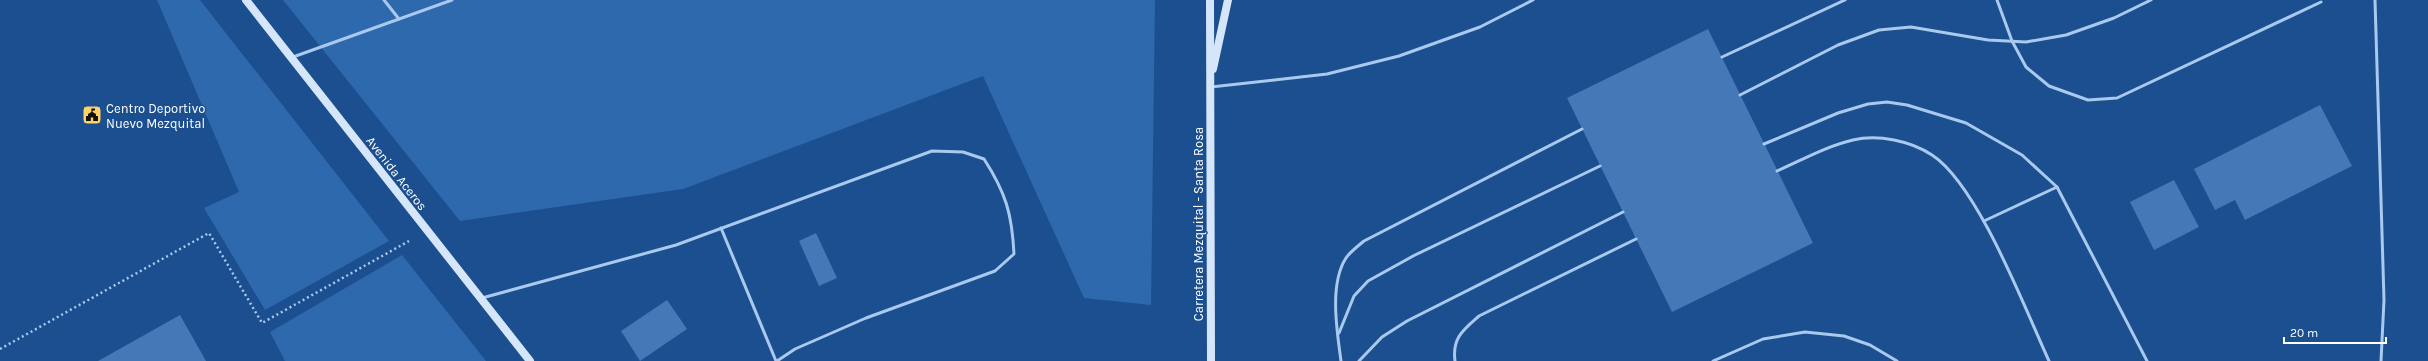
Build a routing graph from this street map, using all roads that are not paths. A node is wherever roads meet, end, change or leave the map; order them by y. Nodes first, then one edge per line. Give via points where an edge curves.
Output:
1 (246, 0) edge
2 (384, 0) edge
3 (452, 0) edge
4 (1210, 0) edge
5 (1228, 0) edge
6 (1533, 0) edge
7 (1845, 0) edge
8 (1997, 0) edge
9 (2151, 0) edge
10 (2375, 0) edge
11 (1528, 1) edge
12 (2321, 2) dead end
13 (399, 19) junction
14 (2012, 41) junction
15 (1722, 57) dead end
16 (292, 58) junction
17 (1209, 87) junction
18 (1740, 95) dead end
19 (1582, 129) dead end
20 (1764, 144) dead end
21 (1600, 166) dead end
22 (1778, 170) dead end
23 (2057, 187) junction
24 (1623, 212) dead end
25 (1984, 221) junction
26 (721, 228) junction
27 (1636, 239) dead end
28 (480, 299) junction
29 (1338, 335) junction
30 (530, 361) edge
31 (776, 361) edge
32 (1211, 361) edge
33 (1341, 361) edge
34 (1359, 361) edge
35 (1455, 361) edge
36 (1713, 361) edge
37 (1897, 361) edge
38 (2049, 361) edge
39 (2146, 361) edge
40 (2381, 361) edge

1 - 16 street, Avenida Aceros
2 - 13 lane
3 - 13 lane
4 - 17 street, Carretera Mezquital - Santa Rosa
5 - 17 street, Carretera Mezquital - Santa Rosa
6 - 11 lane
7 - 15 lane
8 - 14 lane
9 - 14 lane via 2114,18 2066,35 2026,42
10 - 40 lane via 2384,300
11 - 17 lane via 1480,28 1399,56 1327,74
12 - 14 lane via 2117,98 2088,100 2049,86 2026,67
13 - 16 lane
14 - 18 lane via 1988,40 1911,27 1879,30 1838,45
16 - 28 street, Avenida Aceros
17 - 32 street, Carretera Mezquital - Santa Rosa
19 - 29 lane via 1364,241 1346,258 1336,280
20 - 23 lane via 1838,113 1868,104 1887,102 1907,105 1966,124 2022,155
21 - 29 lane via 1415,255 1368,281 1354,296
22 - 25 lane via 1854,140 1878,138 1903,142 1932,155 1953,174
23 - 25 lane
23 - 39 lane
24 - 34 lane via 1407,321 1382,337
25 - 38 lane
26 - 28 lane via 669,247
26 - 31 lane
26 - 31 lane via 932,151 963,152 984,159 999,183 1012,222 1014,254 995,272 866,318 795,349
27 - 35 lane via 1479,316 1460,333 1454,351
28 - 30 street, Avenida Aceros
29 - 33 lane
36 - 37 lane via 1763,339 1805,332 1844,336 1870,345

